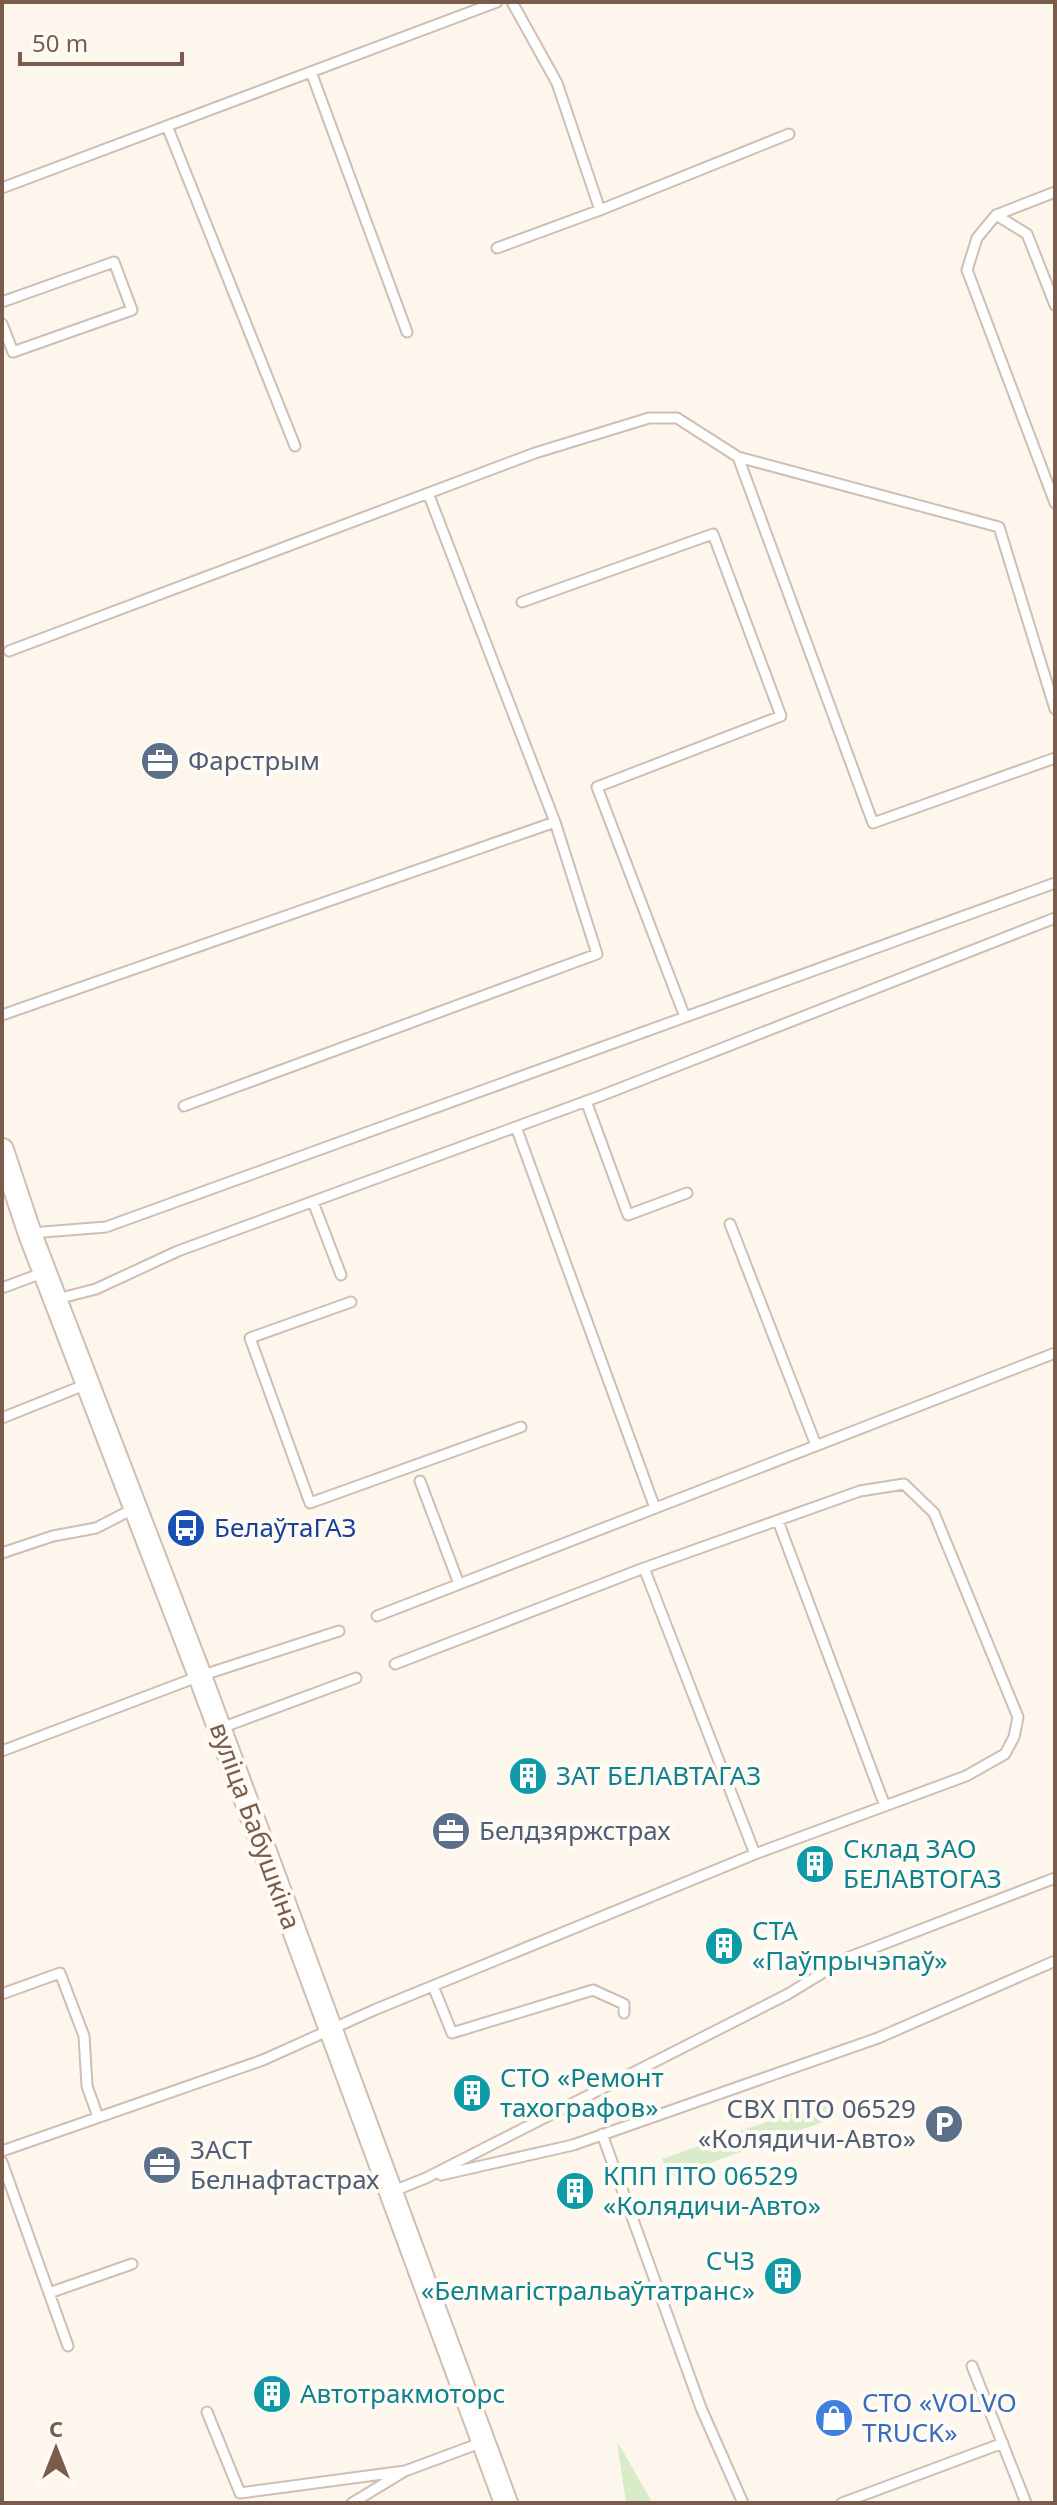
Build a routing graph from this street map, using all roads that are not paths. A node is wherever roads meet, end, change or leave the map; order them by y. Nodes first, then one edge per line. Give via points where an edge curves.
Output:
1 (497, 2) edge
2 (512, 2) edge
3 (311, 72) junction
4 (167, 126) junction
5 (789, 134) dead end
6 (2, 188) edge
7 (1055, 192) edge
8 (600, 210) junction
9 (996, 215) junction
10 (497, 248) dead end
11 (2, 302) edge
12 (1055, 305) edge
13 (2, 324) edge
14 (407, 332) dead end
15 (295, 446) dead end
16 (738, 457) junction
17 (428, 493) junction
18 (1055, 503) edge
19 (522, 602) dead end
20 (9, 651) dead end
21 (1055, 709) edge
22 (1055, 758) edge
23 (555, 822) junction
24 (1055, 883) edge
25 (1055, 918) edge
26 (2, 1015) edge
27 (685, 1017) junction
28 (586, 1101) junction
29 (184, 1106) dead end
30 (516, 1127) junction
31 (2, 1150) edge
32 (687, 1193) dead end
33 (313, 1202) junction
34 (730, 1224) dead end
35 (30, 1234) junction
36 (45, 1272) junction
37 (341, 1275) dead end
38 (2, 1288) edge
39 (56, 1300) junction
40 (351, 1302) dead end
41 (1055, 1353) edge
42 (87, 1384) junction
43 (2, 1418) edge
44 (521, 1427) dead end
45 (816, 1445) junction
46 (420, 1481) dead end
47 (135, 1508) junction
48 (655, 1508) junction
49 (778, 1521) junction
50 (2, 1553) edge
51 (644, 1568) junction
52 (459, 1584) junction
53 (377, 1616) dead end
54 (339, 1631) dead end
55 (395, 1664) dead end
56 (200, 1676) junction
57 (356, 1678) dead end
58 (219, 1729) junction
59 (2, 1751) edge
60 (885, 1806) junction
61 (755, 1854) junction
62 (1055, 1878) edge
63 (1055, 1961) edge
64 (433, 1986) junction
65 (2, 1994) edge
66 (624, 2013) dead end
67 (330, 2029) junction
68 (98, 2117) junction
69 (602, 2134) junction
70 (2, 2151) edge
71 (2, 2162) edge
72 (426, 2178) junction
73 (391, 2192) junction
74 (132, 2264) dead end
75 (49, 2293) junction
76 (68, 2346) dead end
77 (972, 2366) dead end
78 (207, 2412) dead end
79 (483, 2442) junction
80 (1003, 2443) junction
81 (405, 2471) junction
82 (352, 2503) edge
83 (506, 2503) edge
84 (743, 2503) edge
85 (842, 2503) edge
86 (1026, 2503) edge

1 - 3 lane
2 - 8 lane via 557,83
3 - 4 lane
3 - 14 lane
4 - 6 lane
4 - 15 lane
5 - 8 lane
7 - 9 lane
8 - 10 lane
9 - 12 lane via 1027,234
9 - 18 lane via 977,238 967,270
11 - 13 lane via 114,262 132,310 13,352
16 - 17 lane via 677,418 649,418
16 - 21 lane via 999,527
16 - 22 lane via 873,823
17 - 20 lane
17 - 23 lane
19 - 27 lane via 713,534 781,716 597,787
23 - 26 lane
23 - 29 lane via 597,954
24 - 27 lane
25 - 28 lane
27 - 35 lane via 106,1227
28 - 30 lane
28 - 32 lane via 628,1215
30 - 33 lane
30 - 48 lane
31 - 35 street, вуліца Бабушкіна via 15,1202
33 - 37 lane
33 - 39 lane
34 - 45 lane
35 - 36 street, вуліца Бабушкіна
36 - 38 lane
36 - 39 street, вуліца Бабушкіна
39 - 42 street, вуліца Бабушкіна
40 - 44 lane via 250,1338 310,1503
41 - 45 lane
42 - 43 lane
42 - 47 street, вуліца Бабушкіна
45 - 48 lane
46 - 52 lane
47 - 50 lane via 96,1528
47 - 56 street, вуліца Бабушкіна
48 - 52 lane
49 - 51 lane
49 - 60 lane
49 - 60 lane via 860,1491 904,1484 934,1513 1018,1717 1005,1754 966,1776
51 - 55 lane
51 - 61 lane
52 - 53 lane
54 - 56 lane
56 - 58 street, вуліца Бабушкіна
56 - 59 lane
57 - 58 lane
58 - 67 street, вуліца Бабушкіна
60 - 61 lane
61 - 64 lane
62 - 72 lane via 847,1958 788,1994
63 - 69 lane via 878,2038
64 - 66 lane via 452,2033 593,1990 624,2004
64 - 67 lane
65 - 68 lane via 60,1973 84,2036 87,2086
67 - 68 lane via 263,2060
67 - 73 street, вуліца Бабушкіна
68 - 70 lane
69 - 72 lane
69 - 84 lane via 701,2408
71 - 75 lane
72 - 73 lane
73 - 79 street, вуліца Бабушкіна
74 - 75 lane
75 - 76 lane
77 - 80 lane
78 - 81 lane via 240,2493
79 - 81 lane
79 - 83 street, вуліца Бабушкіна
80 - 85 lane
80 - 86 lane
81 - 82 lane

